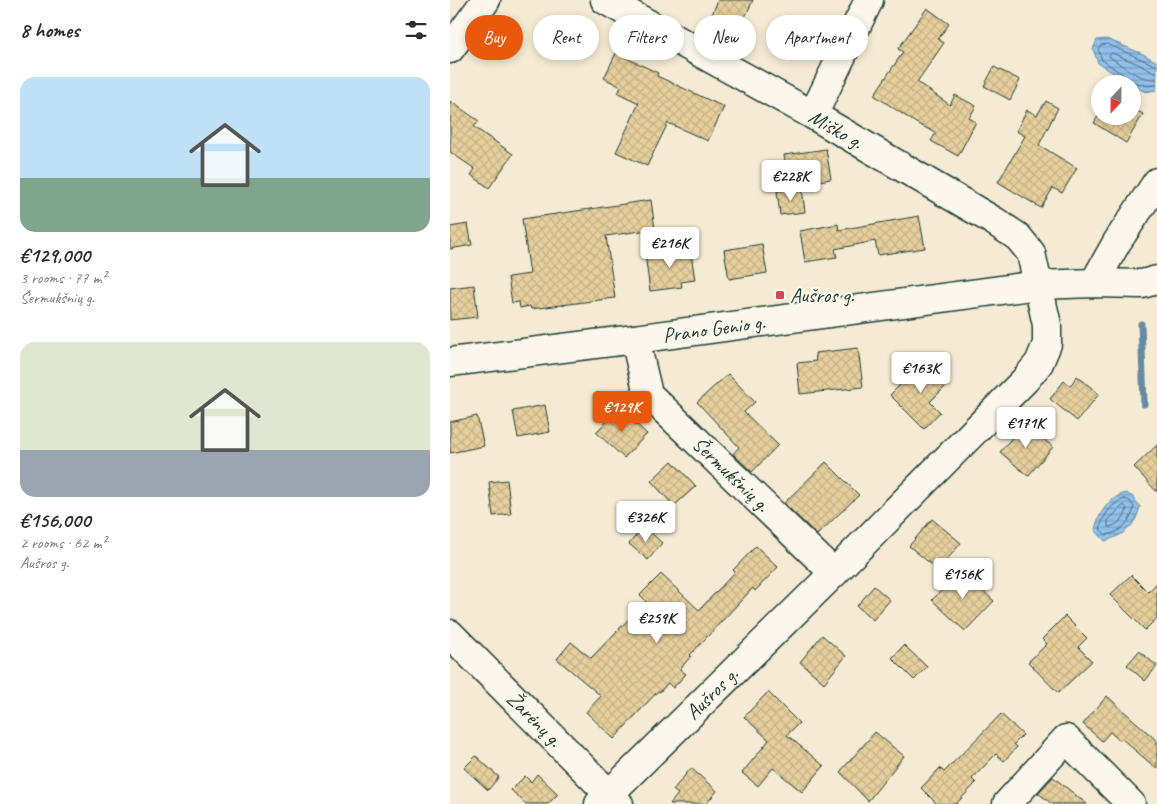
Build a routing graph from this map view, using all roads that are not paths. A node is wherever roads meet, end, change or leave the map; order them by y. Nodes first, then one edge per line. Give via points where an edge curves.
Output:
1 (486, 0) edge
2 (605, 0) edge
3 (869, 0) edge
4 (450, 49) edge
5 (813, 116) junction
6 (1157, 182) edge
7 (1094, 283) junction
8 (1038, 285) junction
9 (1152, 288) edge
10 (635, 339) junction
11 (450, 362) edge
12 (834, 573) junction
13 (450, 634) edge
14 (609, 801) edge
15 (1007, 804) edge
16 (1131, 804) edge

1 - 4 street
2 - 5 street, Miško g.
3 - 5 street
5 - 8 street, Miško g. via 1018,237 1031,253
6 - 7 street
7 - 8 street, Prano Genio g.
7 - 9 street, Prano Genio g.
8 - 10 street, Prano Genio g.
8 - 12 street, Aušros g. via 1047,326 1047,344 1039,363 1026,380
10 - 11 street, Prano Genio g.
10 - 12 street, Šermukšnių g. via 648,394
12 - 14 street, Aušros g.
13 - 14 street, Žarėnų g.
15 - 16 street via 1066,739

